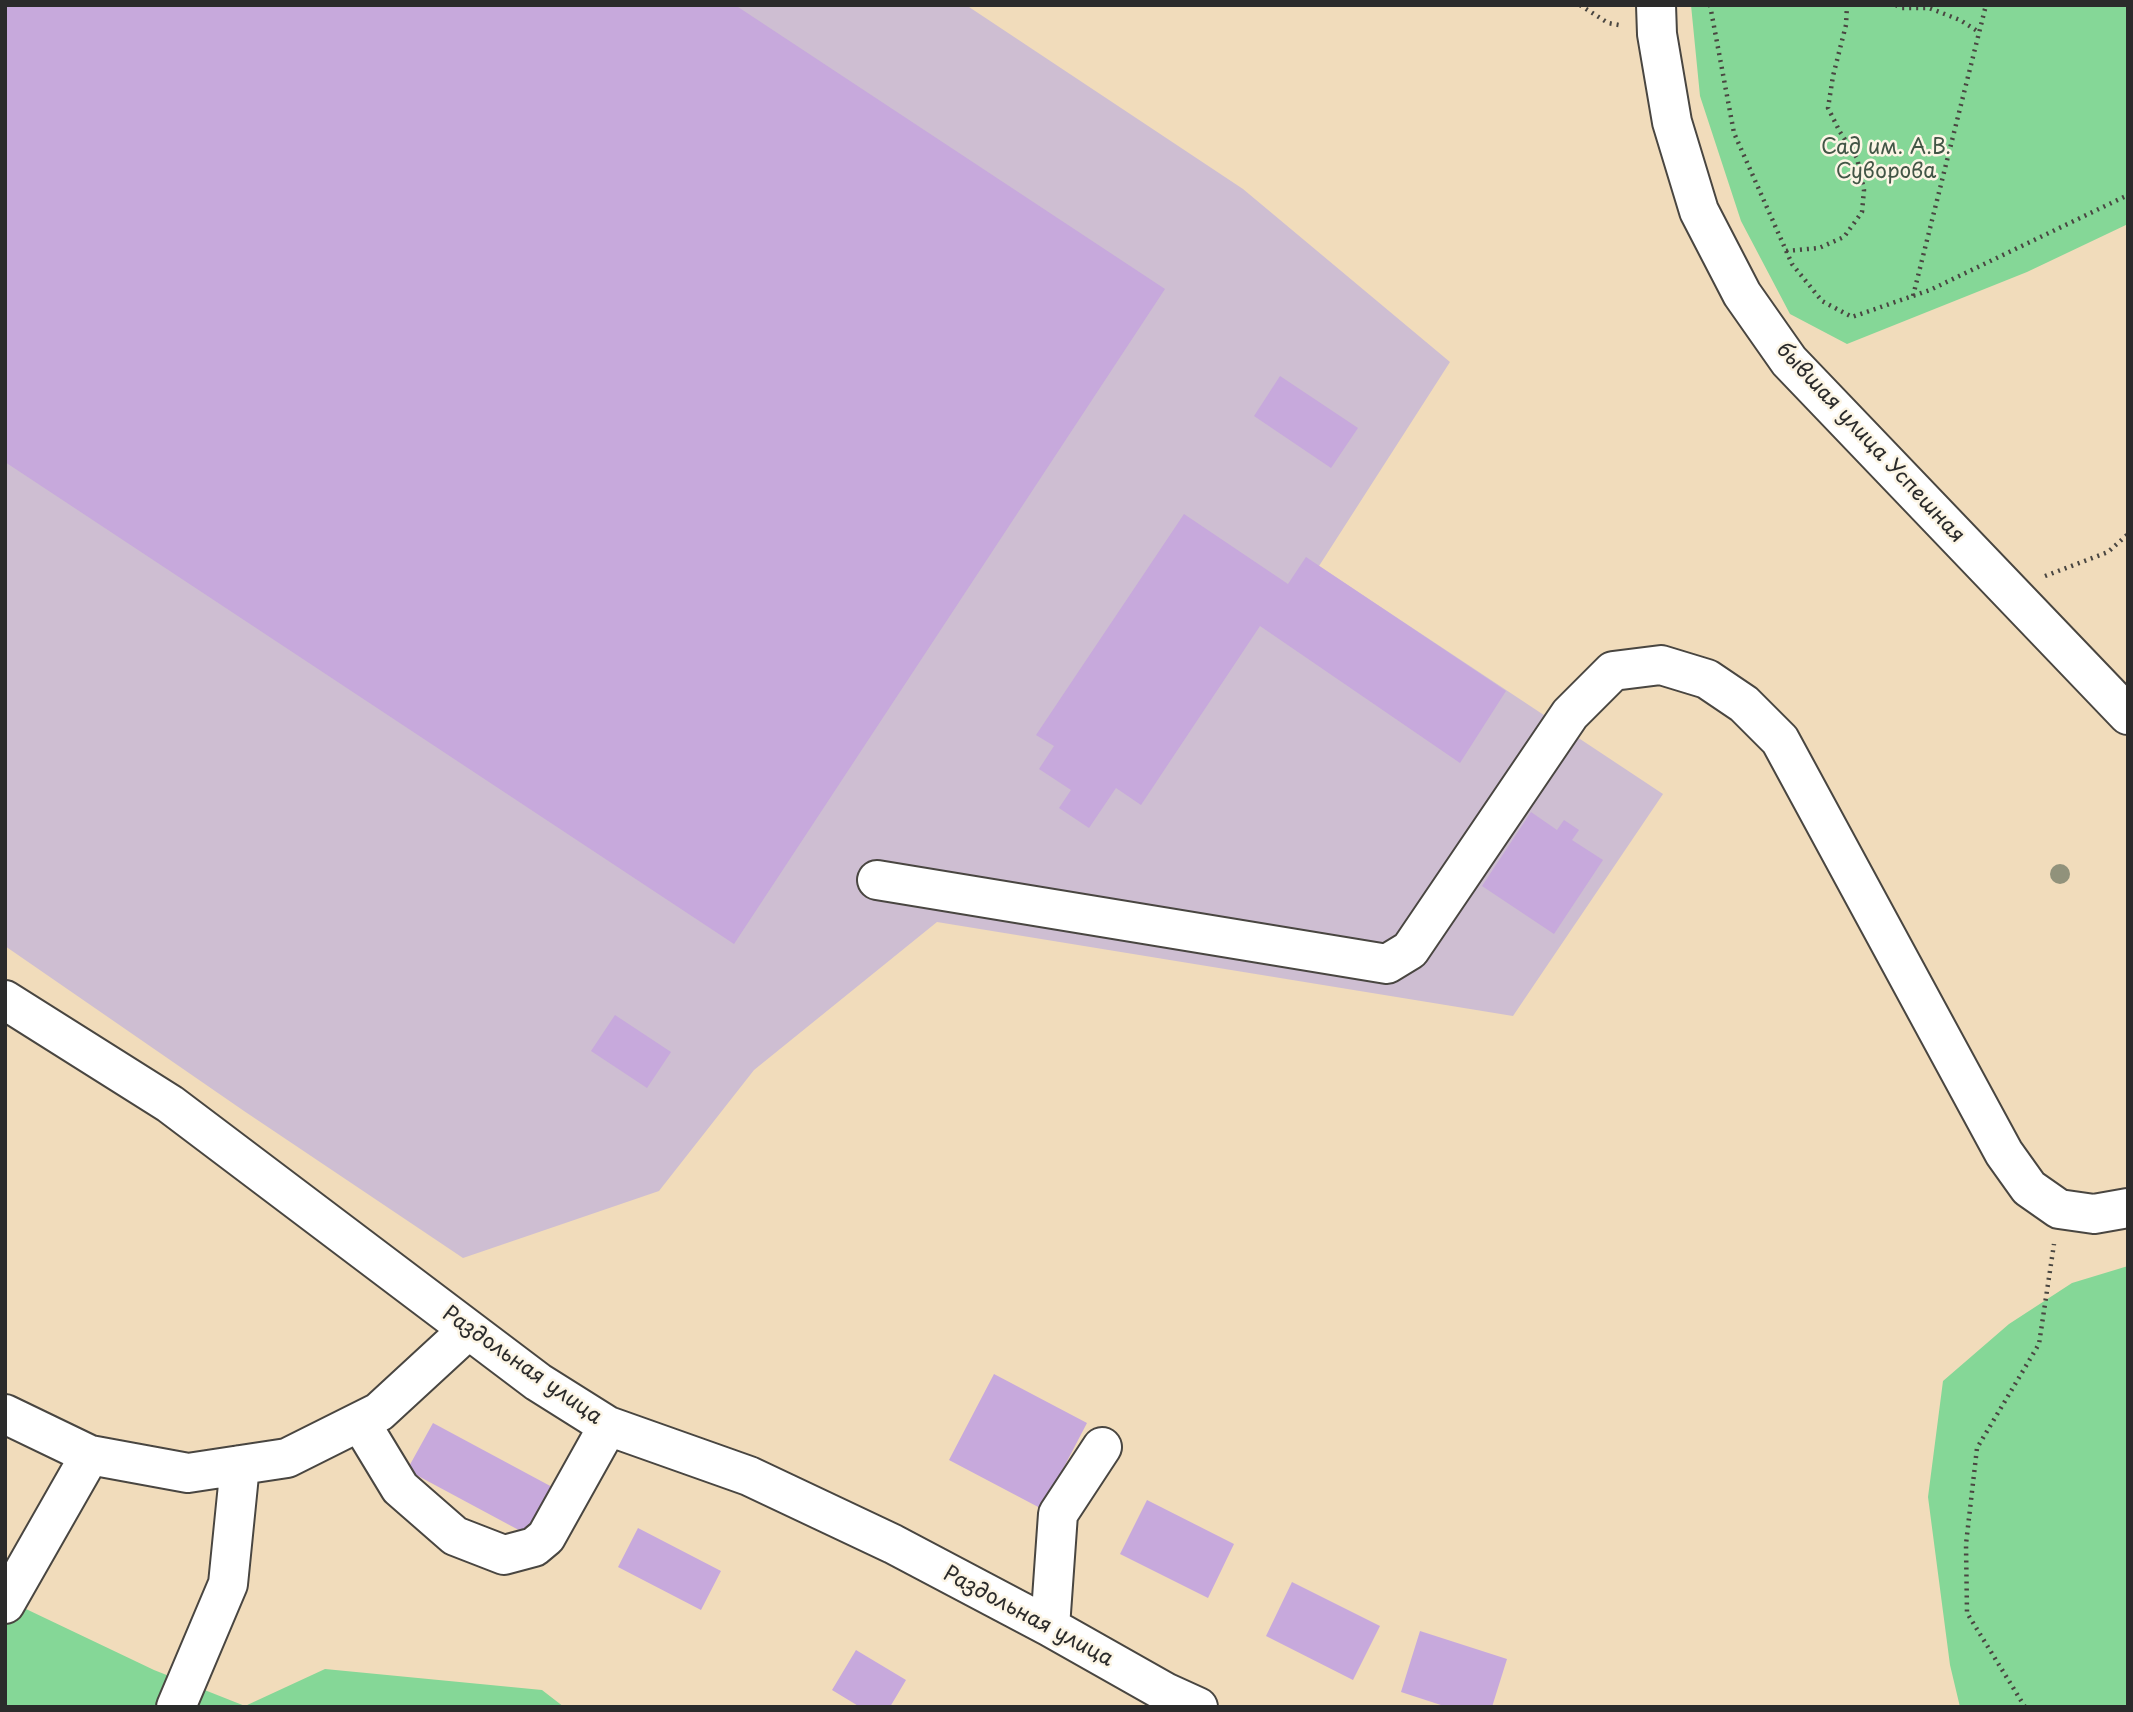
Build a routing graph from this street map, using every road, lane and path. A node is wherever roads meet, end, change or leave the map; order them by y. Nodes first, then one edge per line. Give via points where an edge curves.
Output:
1 (1656, 5) edge
2 (1710, 5) edge
3 (1846, 5) edge
4 (1896, 5) edge
5 (1986, 5) edge
6 (1979, 32) junction
7 (2128, 195) edge
8 (1786, 251) junction
9 (1913, 296) junction
10 (2128, 534) edge
11 (2008, 589) junction
12 (2128, 715) edge
13 (877, 880) dead end
14 (5, 1000) edge
15 (2128, 1208) edge
16 (2059, 1209) junction
17 (468, 1330) junction
18 (5, 1414) edge
19 (360, 1422) junction
20 (608, 1426) junction
21 (1102, 1447) dead end
22 (90, 1455) junction
23 (240, 1465) junction
24 (5, 1604) edge
25 (1050, 1627) junction
26 (176, 1707) edge
27 (1198, 1707) edge
28 (2025, 1707) edge

1 - 11 street, бывшая улица Успешная via 1672,122 1699,211 1742,294 1788,360
2 - 8 path via 1734,133
3 - 8 path via 1828,108 1857,158 1864,190 1862,212 1844,237 1819,248
4 - 6 path via 1928,8
5 - 6 path
6 - 9 path
7 - 9 path
8 - 9 path via 1822,301 1852,317
10 - 11 path via 2108,552
11 - 12 street, бывшая улица Успешная
13 - 16 street via 1387,964 1410,950 1570,714 1613,671 1661,665 1707,679 1745,704 1780,740 2004,1153 2029,1188
14 - 17 street, Раздольная улица via 170,1104
15 - 16 street via 2094,1214
16 - 28 path via 2039,1344 1977,1448 1966,1544 1967,1613
17 - 19 street via 379,1412
17 - 20 street, Раздольная улица
18 - 22 street
19 - 20 street via 400,1488 455,1536 504,1555 534,1547 545,1537
19 - 23 street via 287,1458
20 - 25 street, Раздольная улица via 749,1476 893,1544
21 - 25 street via 1058,1514
22 - 23 street via 188,1473
22 - 24 street
23 - 26 street via 228,1584
25 - 27 street, Раздольная улица

